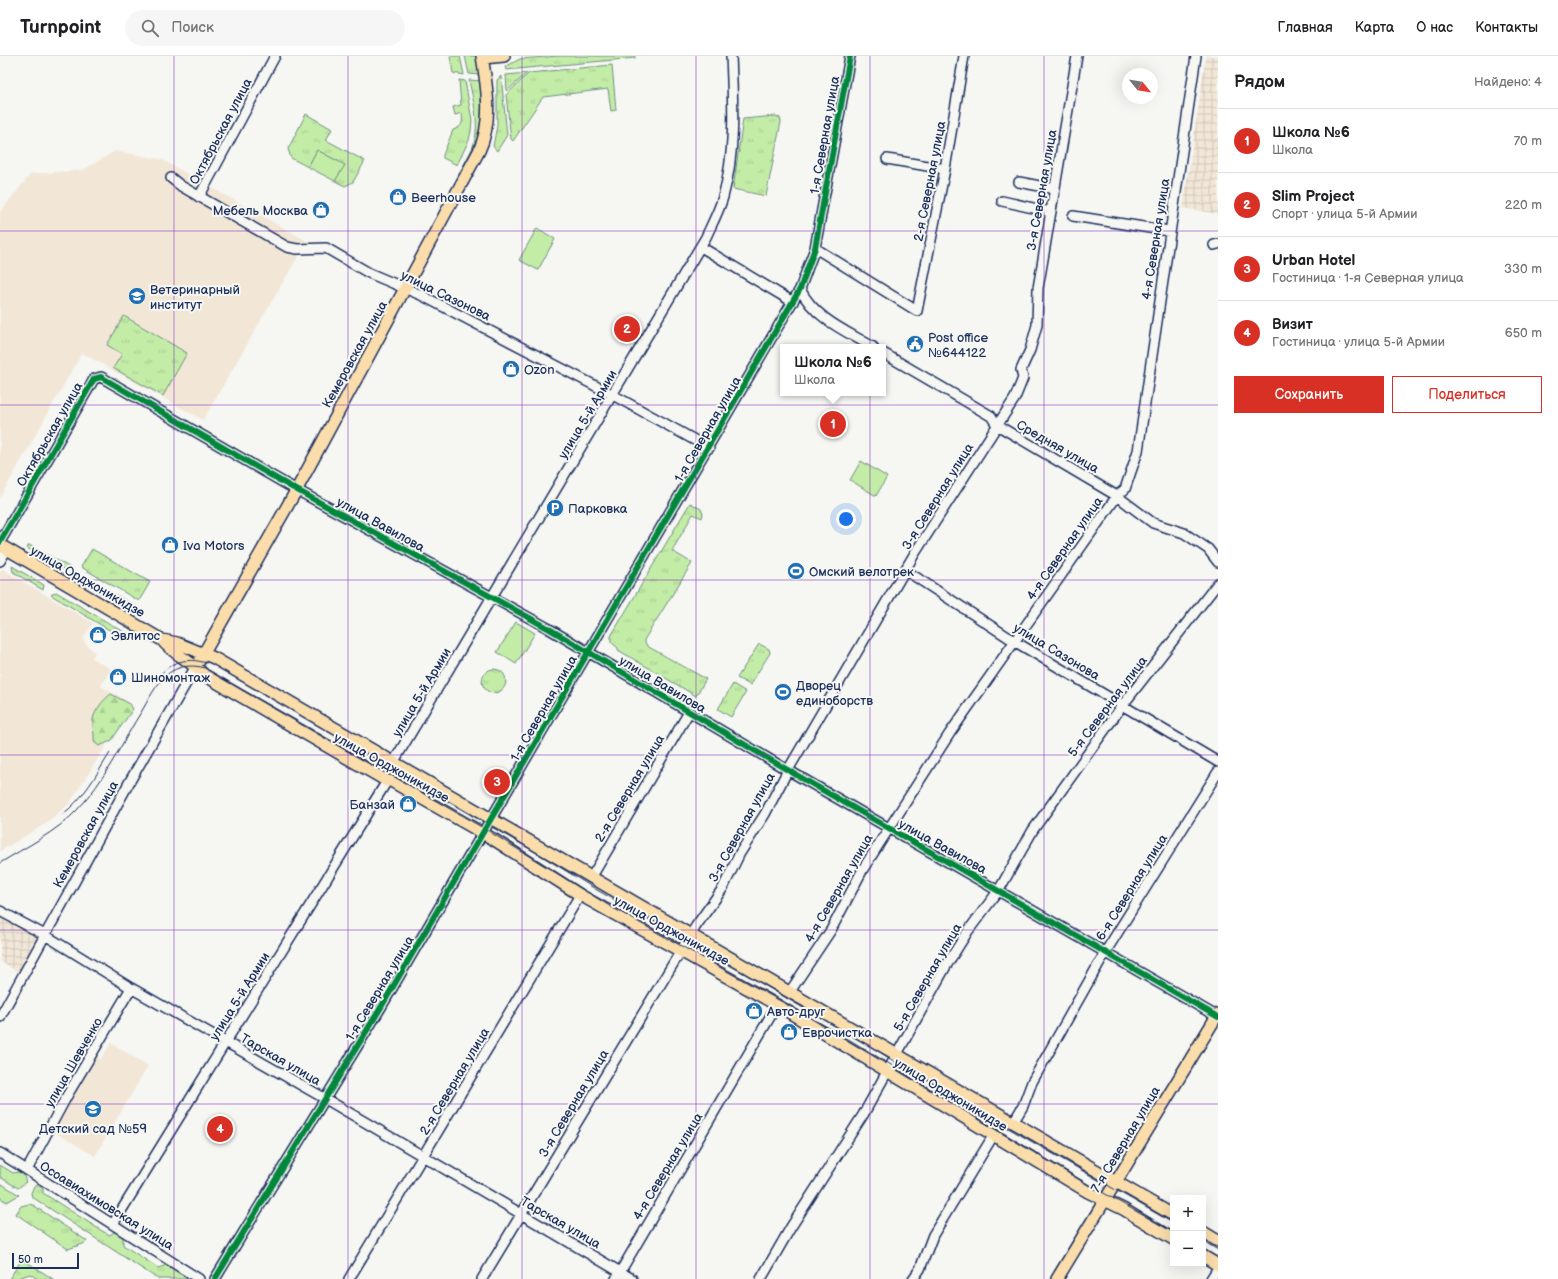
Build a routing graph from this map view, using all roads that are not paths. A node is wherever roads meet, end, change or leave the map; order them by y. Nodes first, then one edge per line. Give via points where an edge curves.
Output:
1 (275, 56) edge
2 (504, 56) edge
3 (731, 56) edge
4 (850, 56) edge
5 (964, 56) edge
6 (1077, 56) edge
7 (1196, 56) edge
8 (483, 57) edge
9 (887, 159) dead end
10 (945, 169) junction
11 (171, 178) dead end
12 (1019, 182) dead end
13 (1055, 189) junction
14 (200, 197) junction
15 (1002, 201) dead end
16 (1051, 212) junction
17 (1073, 216) dead end
18 (1169, 231) junction
19 (701, 247) junction
20 (815, 248) junction
21 (406, 288) junction
22 (800, 289) junction
23 (793, 302) junction
24 (868, 344) edge
25 (886, 355) edge
26 (94, 379) joint
27 (613, 395) junction
28 (997, 425) junction
29 (709, 448) junction
30 (297, 489) junction
31 (1117, 496) junction
32 (2, 545) edge
33 (0, 561) edge
34 (1218, 562) edge
35 (905, 570) junction
36 (1218, 583) edge
37 (493, 597) junction
38 (162, 640) junction
39 (1014, 641) junction
40 (588, 652) junction
41 (204, 654) junction
42 (196, 666) junction
43 (1122, 706) junction
44 (689, 712) junction
45 (1218, 762) edge
46 (394, 763) junction
47 (788, 770) junction
48 (1218, 772) edge
49 (387, 782) junction
50 (490, 819) junction
51 (889, 828) junction
52 (482, 833) junction
53 (591, 878) junction
54 (999, 890) junction
55 (580, 895) junction
56 (0, 910) edge
57 (45, 935) junction
58 (691, 935) junction
59 (681, 950) junction
60 (1106, 951) junction
61 (131, 988) junction
62 (789, 993) junction
63 (777, 1006) junction
64 (1218, 1016) edge
65 (0, 1017) edge
66 (226, 1042) junction
67 (897, 1056) junction
68 (887, 1072) junction
69 (324, 1098) junction
70 (1013, 1123) junction
71 (993, 1136) junction
72 (0, 1153) edge
73 (424, 1157) junction
74 (27, 1170) junction
75 (1116, 1181) junction
76 (1104, 1200) junction
77 (1170, 1212) edge
78 (521, 1214) junction
79 (113, 1224) junction
80 (1206, 1234) edge
81 (1170, 1237) edge
82 (1218, 1241) edge
83 (1206, 1258) edge
84 (1218, 1267) edge
85 (618, 1275) edge
86 (199, 1279) edge
87 (215, 1279) edge
88 (349, 1279) edge
89 (482, 1279) edge
90 (632, 1279) edge
91 (761, 1279) edge
92 (913, 1279) edge
93 (1057, 1279) edge
94 (1211, 1279) edge

1 - 14 street, Октябрьская улица
2 - 8 main road
3 - 19 street, улица 5-й Армии via 733,114 728,174 719,208
4 - 20 street, 1-я Северная улица
5 - 10 street, 2-я Северная улица
6 - 13 street, 3-я Северная улица
7 - 18 street, 4-я Северная улица
8 - 21 main road, Кемеровская улица via 488,115 483,143
9 - 10 street
10 - 20 street, 2-я Северная улица via 917,311
11 - 14 street, улица Сазонова
12 - 13 street
13 - 16 street, 3-я Северная улица
14 - 21 street, улица Сазонова via 287,247 326,248 369,273
15 - 16 street
16 - 28 street, 3-я Северная улица via 1038,288 1037,325 1021,370 1023,378 1015,398
17 - 18 street
18 - 31 street, 4-я Северная улица via 1138,451 1125,489
19 - 23 street
19 - 27 street, улица 5-й Армии
20 - 22 street, 1-я Северная улица
21 - 27 street, улица Сазонова
21 - 30 main road, Кемеровская улица
22 - 23 street, 1-я Северная улица
22 - 24 street via 810,305 822,317
23 - 29 street, 1-я Северная улица
25 - 28 street, Средняя улица via 991,416
26 - 30 street, улица Вавилова via 101,377
26 - 32 street, Октябрьская улица
27 - 29 street, улица Сазонова
27 - 37 street, улица 5-й Армии
28 - 31 street, Средняя улица
28 - 35 street, 3-я Северная улица
29 - 40 street, 1-я Северная улица
30 - 37 street, улица Вавилова
30 - 41 main road, Кемеровская улица
31 - 34 street, Средняя улица via 1152,523 1184,533 1208,549
31 - 39 street, 4-я Северная улица
32 - 33 street, Октябрьская улица
32 - 38 main road, улица Орджоникидзе
35 - 39 street, улица Сазонова
35 - 47 street, 3-я Северная улица
36 - 43 street, 5-я Северная улица
37 - 40 street, улица Вавилова
37 - 46 street, улица 5-й Армии
38 - 41 main road, улица Орджоникидзе via 174,641
38 - 42 main road, улица Орджоникидзе via 172,652
39 - 43 street, улица Сазонова
39 - 51 street, 4-я Северная улица via 950,733
40 - 44 street, улица Вавилова
40 - 50 street, 1-я Северная улица
41 - 42 main road, Кемеровская улица
41 - 46 main road, улица Орджоникидзе
42 - 49 main road, улица Орджоникидзе via 204,675
42 - 57 street, Кемеровская улица
43 - 45 street, улица Сазонова
43 - 54 street, 5-я Северная улица via 1033,830
44 - 47 street, улица Вавилова
44 - 53 street, 2-я Северная улица
46 - 50 main road, улица Орджоникидзе
47 - 51 street, улица Вавилова
47 - 58 street, 3-я Северная улица via 723,888
48 - 60 street, 6-я Северная улица
49 - 52 main road, улица Орджоникидзе via 391,781
49 - 66 street, улица 5-й Армии
50 - 52 street, 1-я Северная улица
50 - 53 main road, улица Орджоникидзе
51 - 54 street, улица Вавилова
51 - 62 street, 4-я Северная улица via 830,930
52 - 55 main road, улица Орджоникидзе
52 - 69 street, 1-я Северная улица via 380,1009
53 - 58 main road, улица Орджоникидзе
54 - 60 street, улица Вавилова
54 - 67 street, 5-я Северная улица via 946,966
55 - 59 main road, улица Орджоникидзе
55 - 73 street, 2-я Северная улица
56 - 57 street, Тарская улица
57 - 61 street, Тарская улица
57 - 65 street, Кемеровская улица
58 - 59 street, 3-я Северная улица
58 - 62 main road, улица Орджоникидзе
59 - 63 main road, улица Орджоникидзе
59 - 78 street, 3-я Северная улица
60 - 64 street, улица Вавилова
60 - 70 street, 6-я Северная улица via 1032,1082
61 - 66 street, Тарская улица
61 - 74 street, улица Шевченко via 68,1094
62 - 67 main road, улица Орджоникидзе
63 - 68 main road, улица Орджоникидзе
63 - 85 street, 4-я Северная улица
64 - 75 main road, 7-я Северная улица
66 - 69 street, Тарская улица
66 - 79 street, улица 5-й Армии
67 - 68 street, 5-я Северная улица
67 - 70 main road, улица Орджоникидзе
68 - 71 main road, улица Орджоникидзе
68 - 91 street, 5-я Северная улица
69 - 73 street, Тарская улица
69 - 87 street, 1-я Северная улица
70 - 75 main road, улица Орджоникидзе
71 - 76 main road, улица Орджоникидзе
71 - 92 street via 933,1235 920,1269
72 - 74 street, Осоавиахимовская улица
73 - 78 street, Тарская улица
73 - 88 street, 2-я Северная улица
74 - 79 street, Осоавиахимовская улица
75 - 76 main road, 7-я Северная улица
75 - 77 main road, улица Орджоникидзе
76 - 81 main road, улица Орджоникидзе
76 - 93 main road, 7-я Северная улица
78 - 85 street, Тарская улица
78 - 89 street, 3-я Северная улица
79 - 86 street, Осоавиахимовская улица
80 - 82 main road
83 - 84 main road
84 - 94 street
85 - 90 street, Тарская улица

